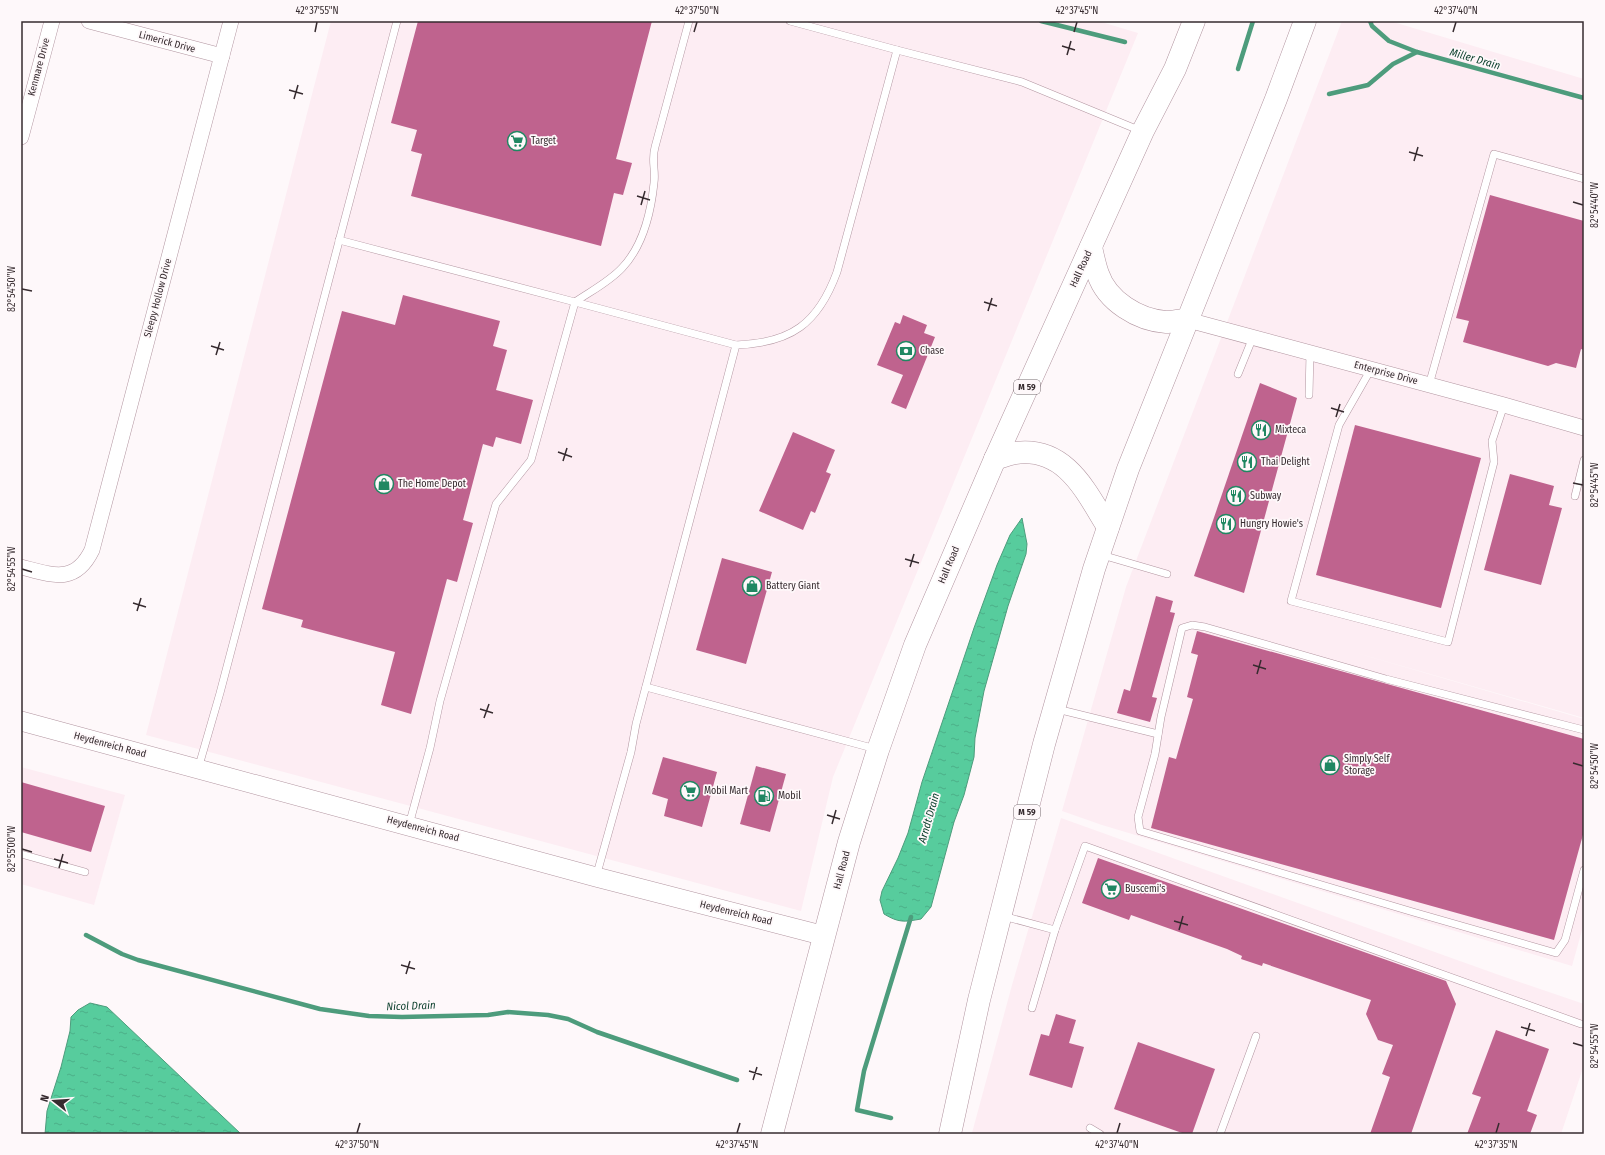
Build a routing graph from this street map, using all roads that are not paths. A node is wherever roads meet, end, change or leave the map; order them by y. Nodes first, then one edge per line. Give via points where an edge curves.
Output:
1 (52, 21) edge
2 (89, 21) edge
3 (231, 21) edge
4 (397, 21) edge
5 (689, 21) edge
6 (790, 21) edge
7 (1194, 21) edge
8 (1306, 21) edge
9 (897, 50) junction
10 (222, 56) junction
11 (1143, 131) junction
12 (21, 137) edge
13 (1584, 179) edge
14 (339, 240) junction
15 (1091, 247) junction
16 (575, 302) junction
17 (1188, 320) junction
18 (1253, 337) junction
19 (736, 345) junction
20 (1310, 353) junction
21 (1372, 369) junction
22 (1238, 374) dead end
23 (1429, 385) junction
24 (1309, 395) dead end
25 (1504, 405) junction
26 (1584, 428) edge
27 (995, 459) junction
28 (1584, 460) edge
29 (1575, 496) dead end
30 (1108, 527) junction
31 (1099, 555) junction
32 (21, 566) edge
33 (1167, 574) dead end
34 (646, 687) junction
35 (1055, 708) junction
36 (21, 721) edge
37 (1584, 730) edge
38 (1158, 734) junction
39 (878, 750) junction
40 (198, 769) junction
41 (409, 826) junction
42 (21, 854) edge
43 (1584, 870) edge
44 (85, 872) dead end
45 (596, 877) junction
46 (1001, 915) junction
47 (1055, 930) junction
48 (825, 936) junction
49 (1032, 1008) dead end
50 (1581, 1024) dead end
51 (1256, 1036) dead end
52 (1090, 1128) dead end
53 (772, 1134) edge
54 (950, 1134) edge
55 (1100, 1134) edge
56 (1220, 1134) edge

1 - 12 street, Kenmare Drive
2 - 10 street, Limerick Drive
3 - 10 street, Sleepy Hollow Drive
4 - 14 lane
5 - 16 lane via 654,146 653,194 642,234 622,268
6 - 9 lane
7 - 11 highway, Hall Road / M 59 via 1175,69
8 - 17 highway, M 59
9 - 11 lane via 1022,82
9 - 19 lane via 837,272 826,297 810,319 790,333 774,340
10 - 32 street, Sleepy Hollow Drive via 92,550 84,564 70,574 61,576
11 - 15 highway, Hall Road / M 59
13 - 23 lane via 1494,154
14 - 16 lane
14 - 40 lane
15 - 17 highway via 1098,275 1106,290 1127,310 1166,322
15 - 27 highway, Hall Road / M 59
16 - 19 lane
16 - 41 lane via 531,460 496,504 440,701
17 - 18 street, Enterprise Drive
17 - 30 highway, M 59 via 1128,469
18 - 20 street, Enterprise Drive
18 - 22 lane
19 - 34 lane
20 - 21 street, Enterprise Drive
20 - 24 lane
21 - 23 street, Enterprise Drive
21 - 25 lane via 1339,425 1291,601 1448,642 1494,462 1492,441
23 - 25 street, Enterprise Drive
25 - 26 street, Enterprise Drive
27 - 30 highway via 1016,453 1033,453 1057,462 1071,471 1081,483
27 - 39 highway, Hall Road / M 59 via 915,645
28 - 29 lane
30 - 31 highway, M 59
31 - 33 lane
31 - 35 highway, M 59
34 - 39 lane
34 - 45 lane via 631,752
35 - 38 lane
35 - 46 highway, M 59
36 - 40 street, Heydenreich Road
37 - 38 lane via 1386,679 1205,627 1192,626 1182,628
38 - 43 lane via 1138,817 1140,831 1556,953 1564,940
39 - 48 highway, Hall Road / M 59 via 849,842
40 - 41 street, Heydenreich Road
41 - 45 street, Heydenreich Road
42 - 44 lane
45 - 48 street, Heydenreich Road
46 - 47 lane
46 - 54 highway, M 59 via 979,1000
47 - 49 lane
47 - 50 lane via 1085,846
48 - 53 highway, Hall Road / M 59
51 - 56 lane
52 - 55 lane

